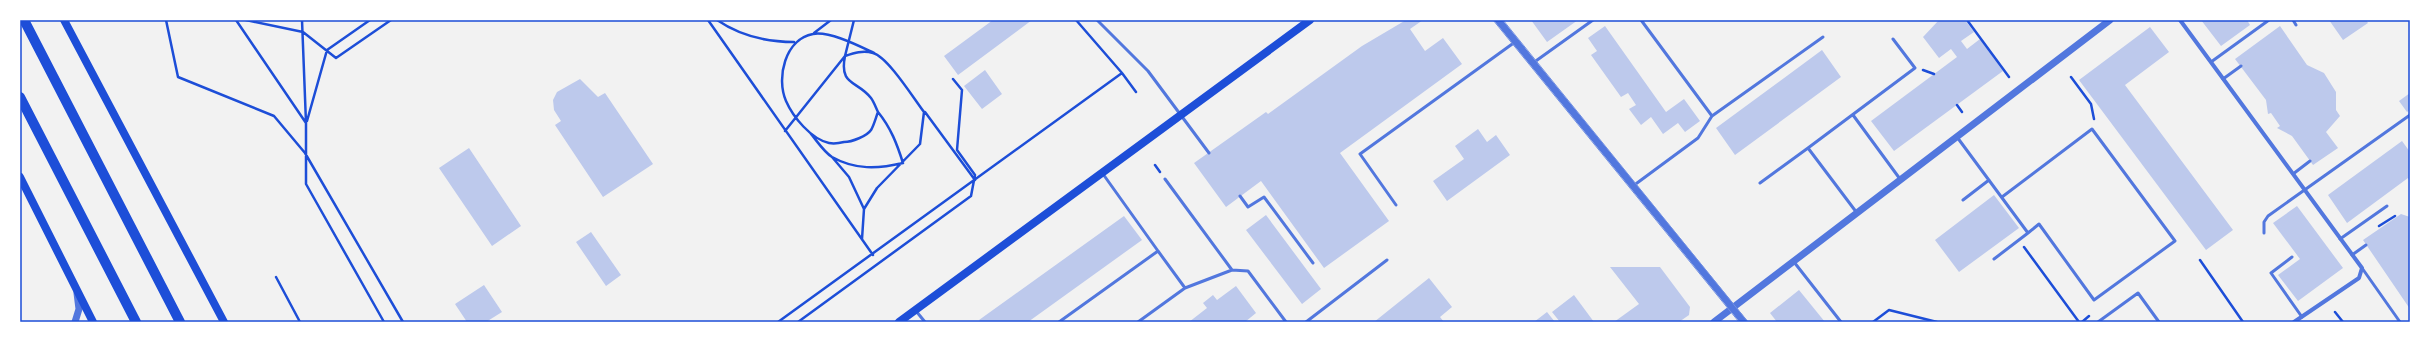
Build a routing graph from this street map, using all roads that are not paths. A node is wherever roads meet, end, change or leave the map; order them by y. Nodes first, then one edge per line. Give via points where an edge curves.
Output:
1 (24, 20) edge
2 (64, 20) edge
3 (1097, 20) edge
4 (1310, 20) edge
5 (1498, 20) edge
6 (1593, 20) edge
7 (1641, 20) edge
8 (2110, 20) edge
9 (2180, 20) edge
10 (2269, 20) edge
11 (2293, 20) edge
12 (2296, 25) dead end
13 (1823, 37) dead end
14 (1893, 39) dead end
15 (1515, 41) junction
16 (1533, 62) junction
17 (2211, 62) junction
18 (2241, 66) dead end
19 (2223, 79) junction
20 (20, 97) edge
21 (1181, 115) junction
22 (1853, 115) junction
23 (2410, 115) edge
24 (1712, 116) junction
25 (1957, 137) junction
26 (1808, 148) junction
27 (1209, 153) dead end
28 (2310, 161) dead end
29 (1102, 173) junction
30 (2293, 174) junction
31 (20, 177) edge
32 (1165, 179) dead end
33 (1901, 180) junction
34 (1989, 180) junction
35 (1760, 183) dead end
36 (1633, 186) junction
37 (2305, 190) junction
38 (1240, 196) dead end
39 (2002, 197) junction
40 (1963, 200) dead end
41 (1396, 205) dead end
42 (2387, 206) dead end
43 (1857, 213) junction
44 (2028, 233) junction
45 (2264, 233) dead end
46 (2340, 239) junction
47 (2366, 245) dead end
48 (1158, 251) junction
49 (2352, 255) junction
50 (2292, 257) dead end
51 (1994, 259) dead end
52 (1387, 260) dead end
53 (1793, 262) junction
54 (1313, 263) dead end
55 (2362, 268) junction
56 (1232, 270) junction
57 (71, 278) junction
58 (1185, 288) junction
59 (1733, 308) junction
60 (916, 310) junction
61 (2302, 317) junction
62 (75, 322) edge
63 (93, 322) edge
64 (136, 322) edge
65 (180, 322) edge
66 (224, 322) edge
67 (899, 322) edge
68 (925, 322) edge
69 (1059, 322) edge
70 (1138, 322) edge
71 (1286, 322) edge
72 (1306, 322) edge
73 (1714, 322) edge
74 (1744, 322) edge
75 (1841, 322) edge
76 (2098, 322) edge
77 (2158, 322) edge
78 (2294, 322) edge
79 (2400, 322) edge

1 - 65 main road
2 - 66 main road
3 - 21 lane via 1148,71
4 - 21 main road
5 - 15 street
6 - 16 lane
7 - 24 lane
8 - 25 street
9 - 17 street
10 - 17 lane
11 - 12 lane
13 - 24 lane
14 - 22 lane via 1915,68
15 - 16 street
15 - 41 lane via 1360,154
16 - 36 street
17 - 19 street
18 - 19 lane
19 - 30 street
20 - 64 main road
21 - 27 lane
21 - 29 main road
22 - 26 lane
22 - 33 lane
23 - 37 lane
24 - 36 lane via 1698,138
25 - 33 street
25 - 34 lane
26 - 35 lane
26 - 43 lane
28 - 30 lane
29 - 48 lane
29 - 60 main road
30 - 37 street
31 - 57 main road
32 - 56 lane
33 - 43 street
34 - 39 lane
34 - 40 lane
36 - 59 street
37 - 45 lane via 2268,216 2264,222
37 - 46 street
38 - 54 lane via 1248,207 1264,197
39 - 44 lane
39 - 44 lane via 2092,129 2175,241 2094,300 2039,224
42 - 46 lane
43 - 53 street
44 - 51 lane
46 - 49 street
47 - 49 lane
48 - 58 lane
48 - 69 lane
49 - 55 street
50 - 61 lane via 2271,273
52 - 72 lane
53 - 59 street
53 - 75 lane
55 - 61 street via 2358,278
55 - 79 lane
56 - 58 lane
56 - 71 lane via 1248,271
57 - 62 street via 78,301
57 - 63 main road
58 - 70 lane
59 - 73 street
59 - 74 street
60 - 67 main road
60 - 68 lane
61 - 78 street
76 - 77 lane via 2138,293

